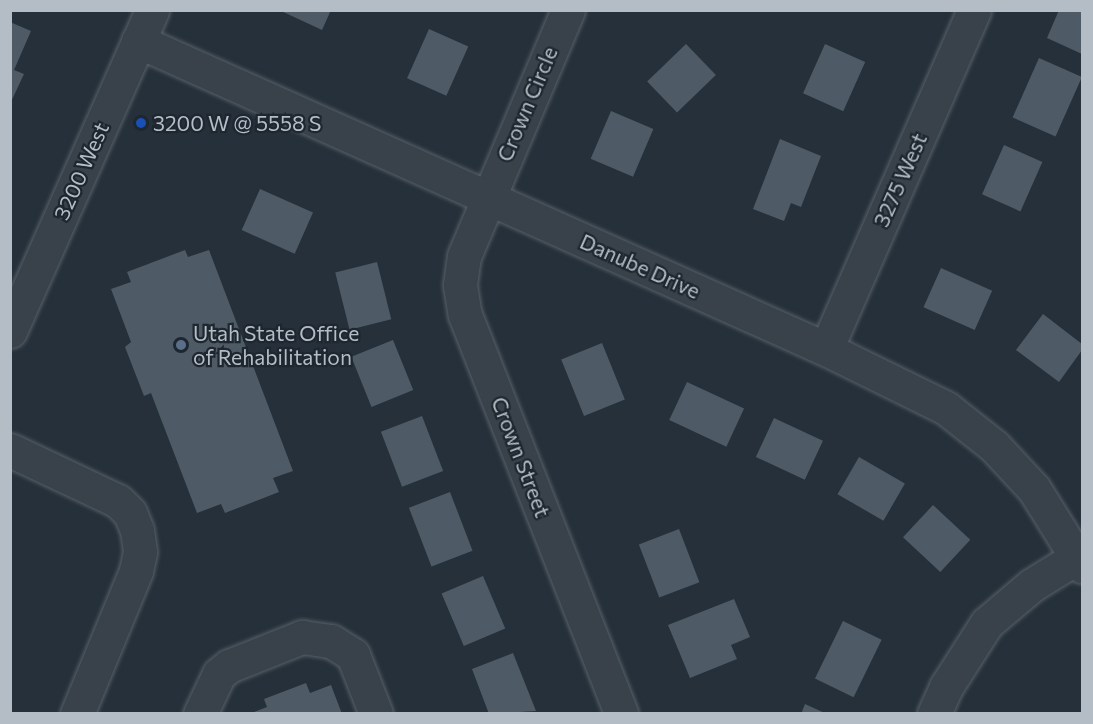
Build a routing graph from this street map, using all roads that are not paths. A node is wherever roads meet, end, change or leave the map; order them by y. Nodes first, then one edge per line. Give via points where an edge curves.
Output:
1 (152, 10) edge
2 (568, 10) edge
3 (974, 10) edge
4 (138, 41) junction
5 (488, 198) junction
6 (10, 331) edge
7 (826, 349) junction
8 (10, 450) edge
9 (1080, 560) edge
10 (76, 714) edge
11 (200, 714) edge
12 (376, 714) edge
13 (621, 714) edge
14 (934, 714) edge

1 - 4 street, 3200 West
2 - 5 street, Crown Circle
3 - 7 street, 3275 West
4 - 5 street, Danube Drive
4 - 6 street, 3200 West
5 - 7 street, Danube Drive
5 - 13 street, Crown Street via 464,256 460,285 465,315
7 - 9 street, Danube Drive via 946,408 994,446 1034,489
8 - 10 street via 118,501 130,513 137,530 140,552 136,570
9 - 14 street via 1032,585 987,623 946,687
11 - 12 street via 219,674 302,637 336,644 352,655

